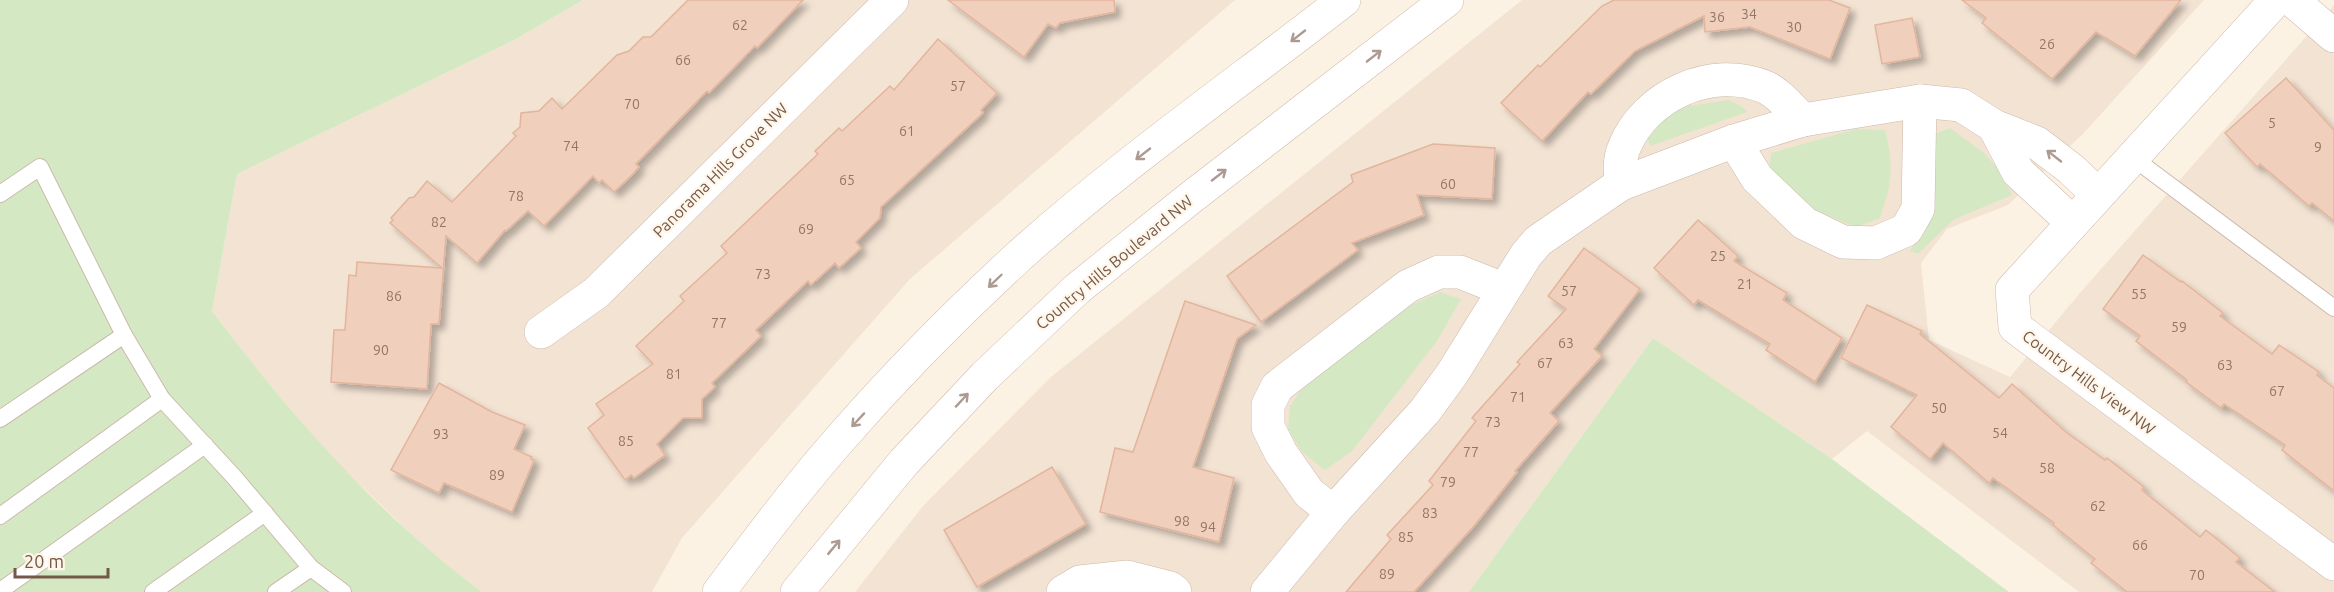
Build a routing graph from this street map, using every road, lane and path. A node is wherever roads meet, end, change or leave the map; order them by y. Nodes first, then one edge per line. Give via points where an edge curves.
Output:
1 (892, 0) edge
2 (1344, 0) edge
3 (1447, 0) edge
4 (2276, 0) edge
5 (2292, 0) edge
6 (2334, 36) edge
7 (1920, 101) junction
8 (1803, 120) junction
9 (1994, 126) junction
10 (1734, 141) junction
11 (2132, 157) junction
12 (1621, 184) junction
13 (0, 194) edge
14 (2098, 195) junction
15 (2072, 222) junction
16 (1503, 289) junction
17 (2334, 308) edge
18 (541, 332) dead end
19 (124, 335) junction
20 (162, 399) junction
21 (0, 419) edge
22 (205, 445) junction
23 (1333, 512) junction
24 (265, 513) junction
25 (0, 516) edge
26 (2334, 564) edge
27 (311, 568) junction
28 (0, 591) edge
29 (153, 592) edge
30 (276, 592) edge
31 (343, 592) edge
32 (719, 592) edge
33 (797, 592) edge
34 (1063, 592) edge
35 (1175, 592) edge
36 (1266, 592) edge

1 - 18 street, Panorama Hills Grove NW via 596,293
2 -> 32 street via 1136,160 1017,258 915,358 839,440
33 -> 3 street, Country Hills Boulevard NW via 904,462 985,376 1077,289
4 - 11 street, Country Hills View NW
5 - 6 street
7 - 8 street
7 - 9 street via 1960,105
7 - 10 street via 1918,208 1906,231 1876,243 1844,242 1804,223 1757,177
8 - 10 street
8 - 12 street via 1768,88 1746,81 1702,81 1679,90 1644,115 1623,150
14 -> 9 street via 2037,143
9 - 15 street via 2018,172
10 - 12 street
11 - 14 street, Country Hills View NW
11 - 17 lane
12 - 16 street via 1538,241
13 - 19 lane via 40,167
14 - 15 street, Country Hills View NW
15 - 26 street, Country Hills View NW via 2012,290 2015,327
16 - 23 street via 1425,411
16 - 23 street via 1460,272 1439,273 1408,286 1277,387 1268,405 1268,427 1309,493
19 - 20 lane
19 - 21 lane
20 - 22 lane
20 - 25 lane
22 - 24 lane
22 - 28 lane
23 - 36 street
24 - 27 lane
24 - 29 lane
27 - 30 lane
27 - 31 lane
34 - 35 street via 1080,582 1127,577

